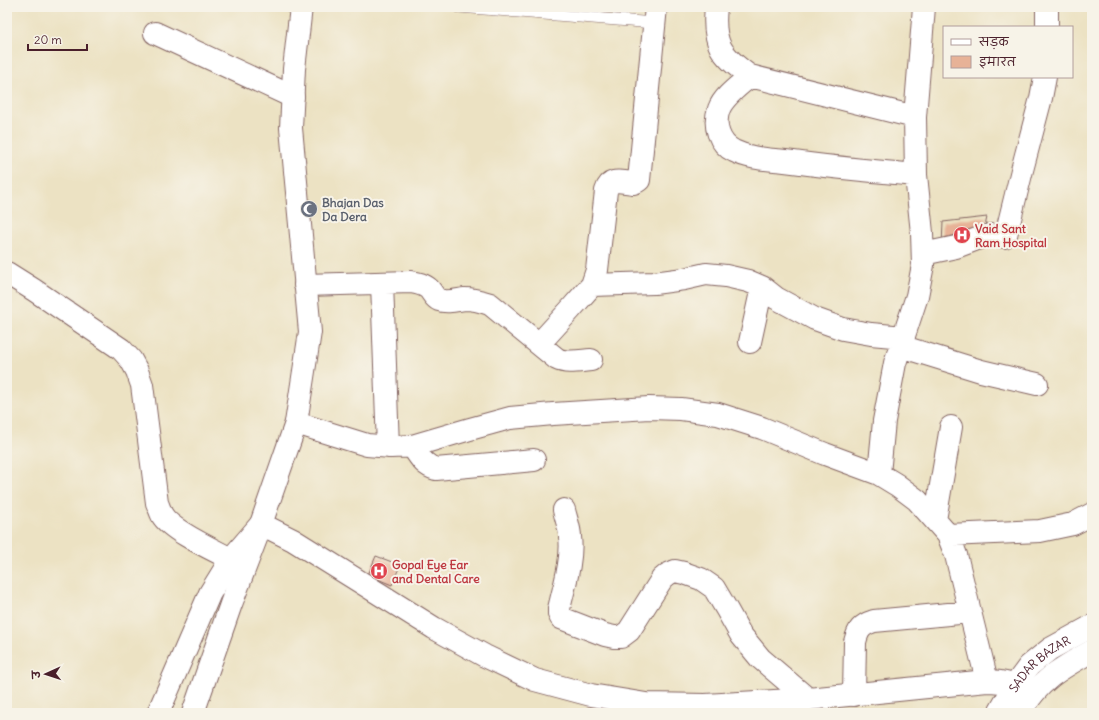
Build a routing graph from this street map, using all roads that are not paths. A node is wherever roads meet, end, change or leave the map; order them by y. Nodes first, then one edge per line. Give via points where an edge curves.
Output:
1 (301, 7) edge
2 (459, 7) edge
3 (716, 7) edge
4 (924, 7) edge
5 (1047, 7) edge
6 (533, 10) edge
7 (655, 15) edge
8 (1047, 26) edge
9 (155, 33) dead end
10 (750, 76) junction
11 (1044, 78) edge
12 (293, 97) junction
13 (915, 117) junction
14 (916, 175) junction
15 (923, 254) junction
16 (7, 273) edge
17 (382, 283) junction
18 (592, 285) junction
19 (306, 286) junction
20 (762, 287) junction
21 (750, 342) dead end
22 (902, 342) junction
23 (539, 344) junction
24 (591, 360) dead end
25 (1037, 384) dead end
26 (296, 422) junction
27 (951, 427) dead end
28 (412, 446) junction
29 (388, 447) junction
30 (534, 460) dead end
31 (879, 474) junction
32 (564, 510) dead end
33 (1092, 514) edge
34 (261, 524) junction
35 (941, 528) junction
36 (231, 559) junction
37 (970, 612) junction
38 (1092, 626) edge
39 (1092, 651) edge
40 (987, 681) junction
41 (1024, 690) junction
42 (854, 694) junction
43 (808, 699) junction
44 (158, 713) edge
45 (193, 713) edge
46 (999, 713) edge
47 (1020, 713) edge

1 - 12 street
2 - 6 lane
3 - 10 street via 715,27 718,42 726,56
4 - 13 street
5 - 8 street
6 - 7 lane
7 - 18 street via 638,180 634,183 614,181 607,186 597,270
9 - 12 street
10 - 13 street
10 - 14 street via 725,99 719,109 717,132 723,143 733,151 750,157 818,166
11 - 15 street via 1006,235 985,236 956,247
12 - 19 street via 291,128
13 - 14 street
14 - 15 street
15 - 22 street via 917,296
16 - 36 street via 121,349 131,360 142,384 157,503 162,515 170,525 182,533
17 - 19 street
17 - 23 street via 411,282 428,288 438,300 467,299 490,304
17 - 29 street
18 - 20 street via 654,283 706,274 748,281
18 - 23 street
19 - 26 street via 310,332
20 - 21 street
20 - 22 street via 776,298 815,319 843,329
22 - 25 street via 981,371
22 - 31 street via 895,363 884,421
23 - 24 street via 562,361
26 - 29 street via 367,445
26 - 34 street
27 - 35 street
28 - 29 street
28 - 30 street via 422,462 436,469
28 - 31 street via 510,418 648,408 681,409 718,414 762,428
31 - 35 street via 917,500
32 - 43 street via 571,546 559,609 561,618 605,635 621,637 629,631 662,579 675,571 684,572 714,588 741,635 760,658
33 - 35 street via 1073,524 1040,531
34 - 36 street
34 - 43 street via 293,540 434,628 535,680 590,695 646,704 705,705
34 - 45 street
35 - 37 street via 956,555
36 - 44 street via 210,593
37 - 40 street
37 - 42 street via 867,623 860,629 855,642
38 - 41 street, SADAR BAZAR via 1050,649 1029,666
39 - 41 street, SADAR BAZAR via 1044,682
40 - 41 street via 999,681
40 - 42 street
41 - 46 street, SADAR BAZAR
41 - 47 street, SADAR BAZAR via 1024,706
42 - 43 street

